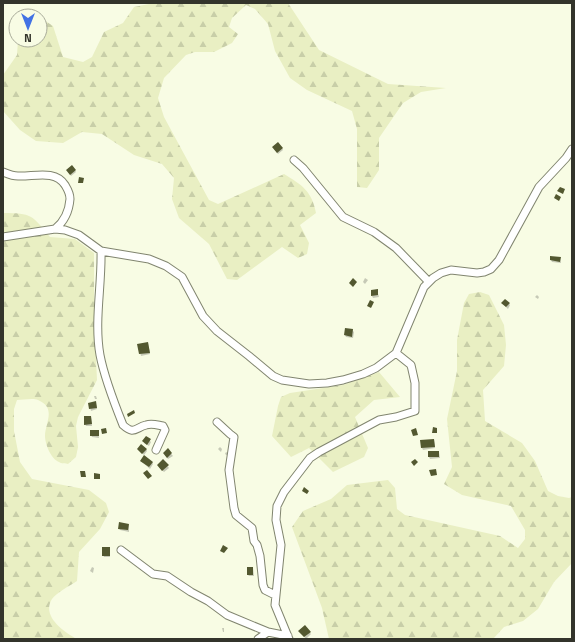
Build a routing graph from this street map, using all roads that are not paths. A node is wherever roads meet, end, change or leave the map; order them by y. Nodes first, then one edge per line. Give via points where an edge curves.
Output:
1 (572, 149) edge
2 (294, 160) dead end
3 (3, 172) edge
4 (56, 229) junction
5 (3, 237) edge
6 (101, 250) junction
7 (429, 282) junction
8 (396, 353) junction
9 (217, 422) dead end
10 (156, 450) dead end
11 (121, 550) dead end
12 (275, 595) junction
13 (268, 632) junction
14 (289, 638) edge
15 (258, 639) edge

1 - 7 street via 539,187 499,260 491,269 478,273 451,270 441,273
2 - 7 street via 343,217 374,232 396,248
3 - 4 street via 20,176 53,176 63,182 70,194 70,204 68,214
4 - 5 street
4 - 6 street via 79,235
6 - 8 street via 149,259 182,277 203,316 217,332 282,380 309,384 343,380 376,368
6 - 10 street via 98,323 103,369 123,425 128,430 133,431 156,424 165,430
7 - 8 street via 424,287
8 - 12 street via 412,365 415,411 379,420 353,433 314,455 296,475 278,506 276,520 281,546
9 - 12 street via 234,437 230,470 236,515 252,528 260,556 262,585 265,590
11 - 13 street via 153,574 167,576 227,615
12 - 14 street via 275,605
13 - 14 street
13 - 15 street

